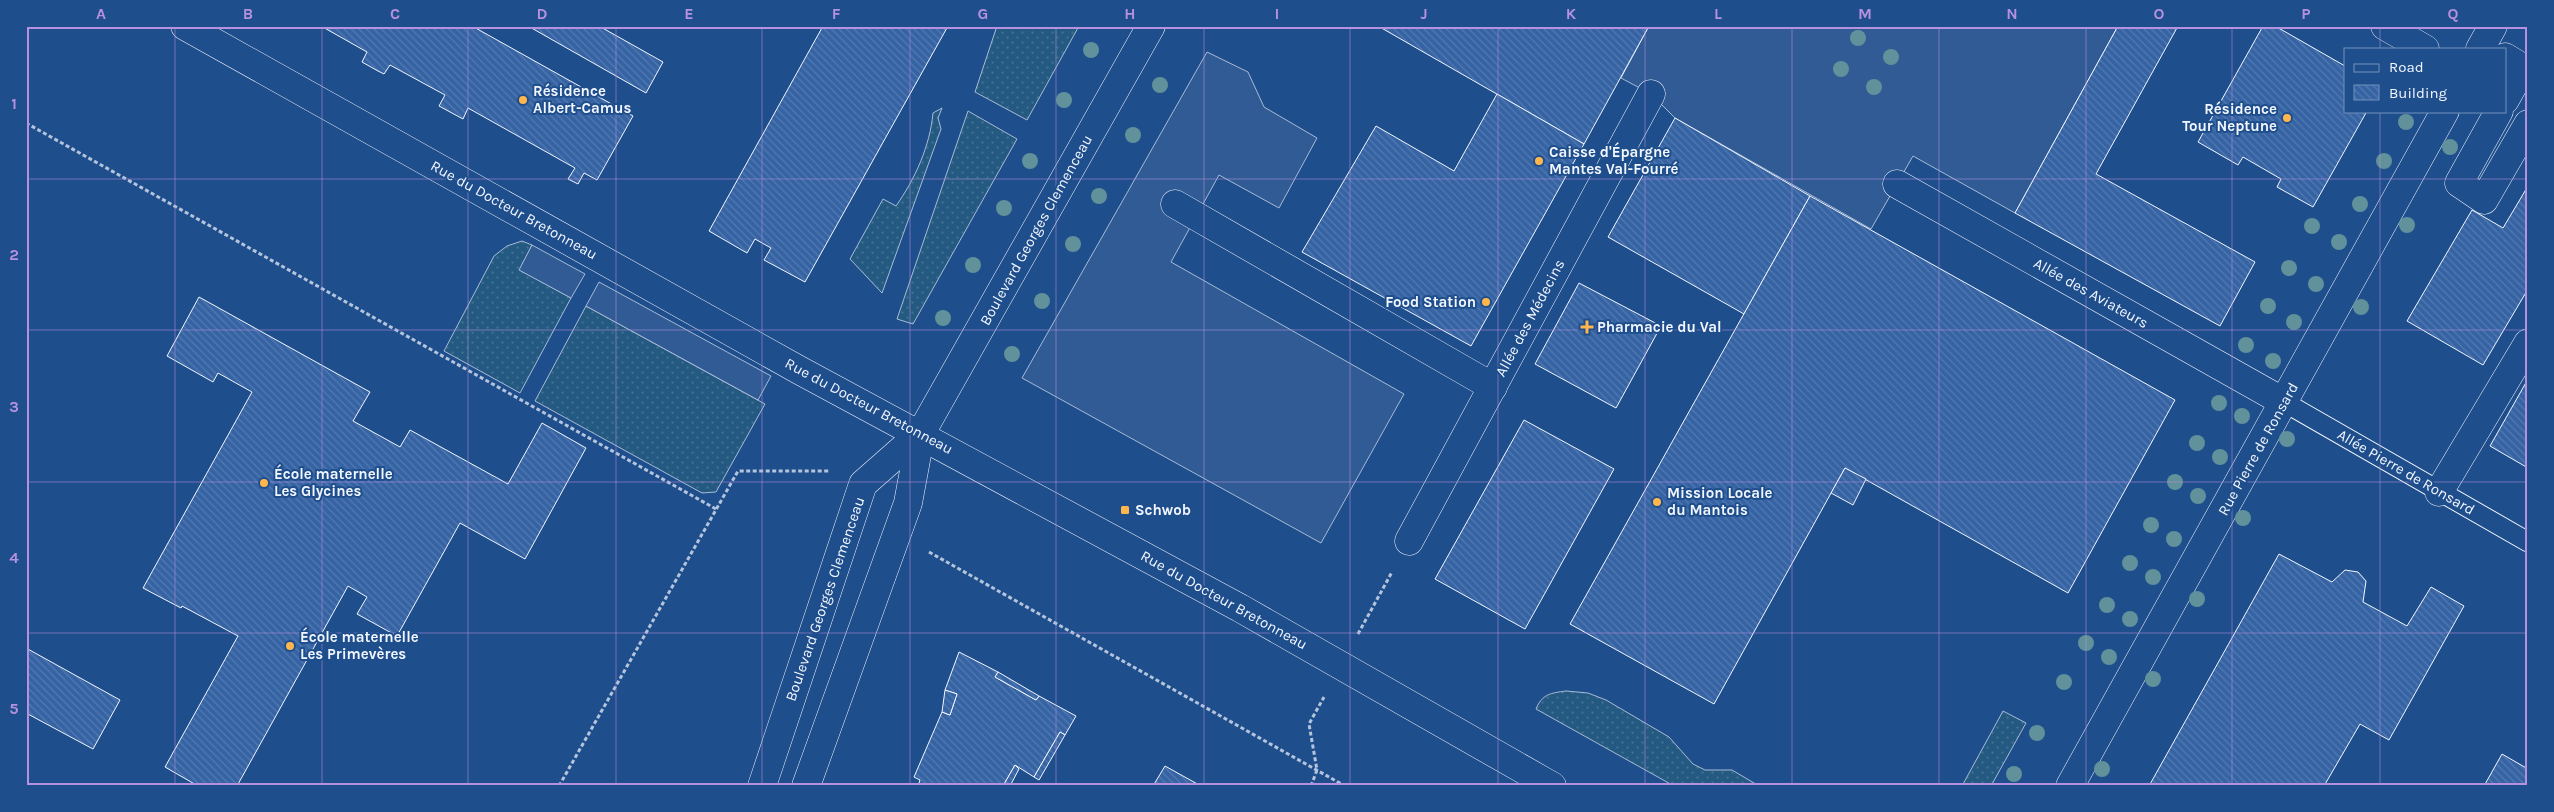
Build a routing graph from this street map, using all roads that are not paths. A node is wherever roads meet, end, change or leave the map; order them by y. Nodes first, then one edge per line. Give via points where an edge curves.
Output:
1 (185, 26) edge
2 (1151, 26) edge
3 (2386, 26) edge
4 (2423, 48) edge
5 (2506, 56) edge
6 (1651, 94) dead end
7 (2506, 98) edge
8 (2444, 112) edge
9 (2498, 112) edge
10 (2528, 124) edge
11 (1897, 184) dead end
12 (1175, 204) dead end
13 (2528, 343) edge
14 (1493, 387) junction
15 (2284, 402) junction
16 (921, 434) junction
17 (2440, 492) junction
18 (1409, 541) road end
19 (2528, 542) edge
20 (762, 786) edge
21 (806, 786) edge
22 (1552, 786) edge
23 (2070, 786) edge

1 - 16 street, Rue du Docteur Bretonneau via 799,370
2 - 16 street, Boulevard Georges Clemenceau
3 - 4 street
5 - 7 street via 2523,68
6 - 14 street, Allée des Médecins
8 - 15 street, Rue Pierre de Ronsard
9 - 10 street via 2459,184 2484,200
11 - 15 street, Allée des Aviateurs
12 - 14 street
13 - 17 street
14 - 18 street, Allée des Médecins
15 - 17 lane, Allée Pierre de Ronsard
15 - 23 street, Rue Pierre de Ronsard
16 - 20 street, Boulevard Georges Clemenceau via 864,484
16 - 21 street, Boulevard Georges Clemenceau via 908,503
16 - 22 street, Rue du Docteur Bretonneau via 1240,608
17 - 19 lane, Allée Pierre de Ronsard

